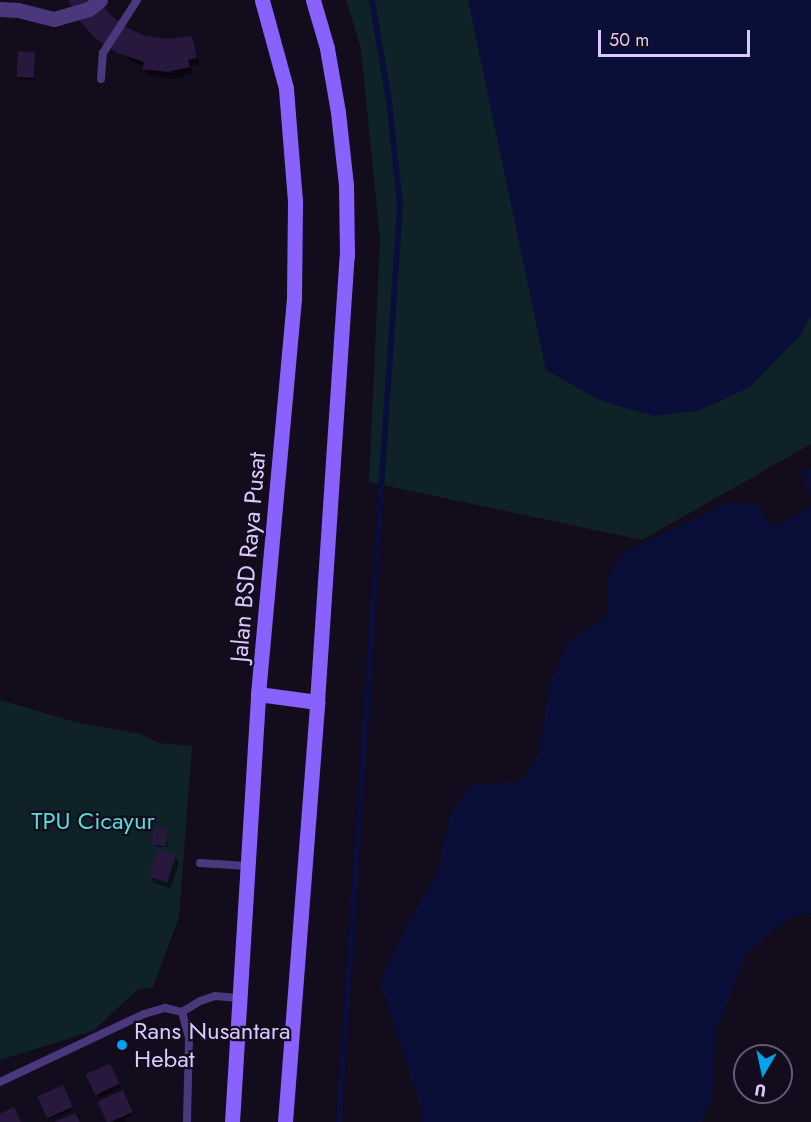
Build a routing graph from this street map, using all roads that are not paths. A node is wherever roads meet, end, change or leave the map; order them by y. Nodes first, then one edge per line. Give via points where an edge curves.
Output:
1 (100, 0) edge
2 (137, 0) edge
3 (262, 0) edge
4 (313, 0) edge
5 (22, 5) edge
6 (0, 9) edge
7 (101, 79) dead end
8 (258, 694) junction
9 (317, 702) junction
10 (200, 863) dead end
11 (248, 866) junction
12 (239, 998) junction
13 (182, 1012) junction
14 (0, 1082) edge
15 (188, 1122) edge
16 (232, 1122) edge
17 (285, 1122) edge

1 - 5 street via 89,9 54,19
2 - 7 lane via 103,53
3 - 8 main road, Jalan BSD Raya Pusat via 286,88 296,201 290,353
4 - 9 main road via 327,48 338,112 346,185 347,256
5 - 6 street
8 - 9 main road
8 - 11 main road, Jalan BSD Raya Pusat
9 - 17 main road
10 - 11 lane
11 - 12 main road, Jalan BSD Raya Pusat
12 - 13 lane via 215,996
12 - 16 main road, Jalan BSD Raya Pusat
13 - 14 lane via 165,1008 144,1014
13 - 15 lane via 189,1038

